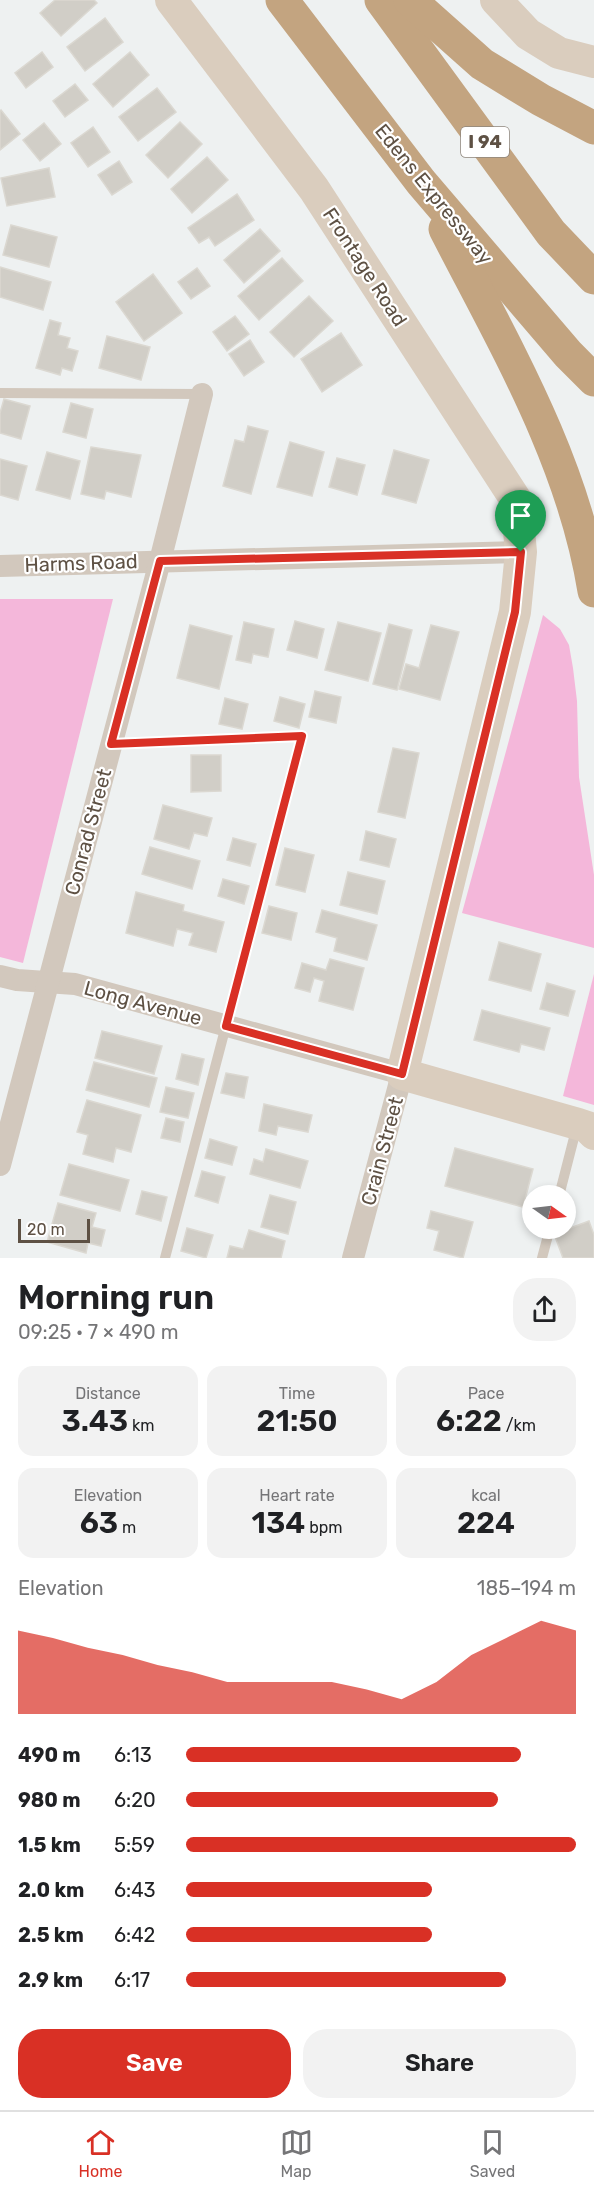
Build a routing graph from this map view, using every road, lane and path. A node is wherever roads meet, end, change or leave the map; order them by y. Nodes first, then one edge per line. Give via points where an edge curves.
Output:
1 (171, 0) edge
2 (282, 0) edge
3 (381, 0) edge
4 (410, 0) edge
5 (496, 0) edge
6 (594, 62) edge
7 (594, 128) edge
8 (421, 182) junction
9 (594, 278) edge
10 (594, 380) edge
11 (0, 393) edge
12 (201, 394) joint
13 (521, 552) junction
14 (160, 561) junction
15 (0, 566) edge
16 (594, 591) edge
17 (111, 744) junction
18 (0, 976) edge
19 (48, 983) junction
20 (226, 1026) junction
21 (402, 1074) junction
22 (589, 1131) edge
23 (0, 1165) edge
24 (564, 1185) edge
25 (547, 1239) edge
26 (165, 1258) edge
27 (353, 1258) edge
28 (542, 1258) edge

1 - 13 street, Frontage Road via 314,189 516,500
2 - 8 highway, Edens Expressway
3 - 9 highway, I 94 via 551,233
4 - 7 highway via 482,63
5 - 6 street via 528,34 559,53
8 - 10 highway, Edens Expressway
8 - 16 highway via 541,417 565,475
11 - 12 lane
12 - 14 street, Conrad Street
13 - 14 street, Harms Road
13 - 21 street, Crain Street via 515,612
14 - 15 street, Harms Road
14 - 17 street, Conrad Street
17 - 19 street, Conrad Street
17 - 20 lane via 302,736
18 - 19 street, Long Avenue
19 - 20 street, Long Avenue via 75,984
19 - 23 street, Conrad Street
20 - 21 street, Long Avenue
20 - 26 lane
21 - 22 street, Long Avenue
21 - 27 street, Crain Street
22 - 24 lane
25 - 28 lane

